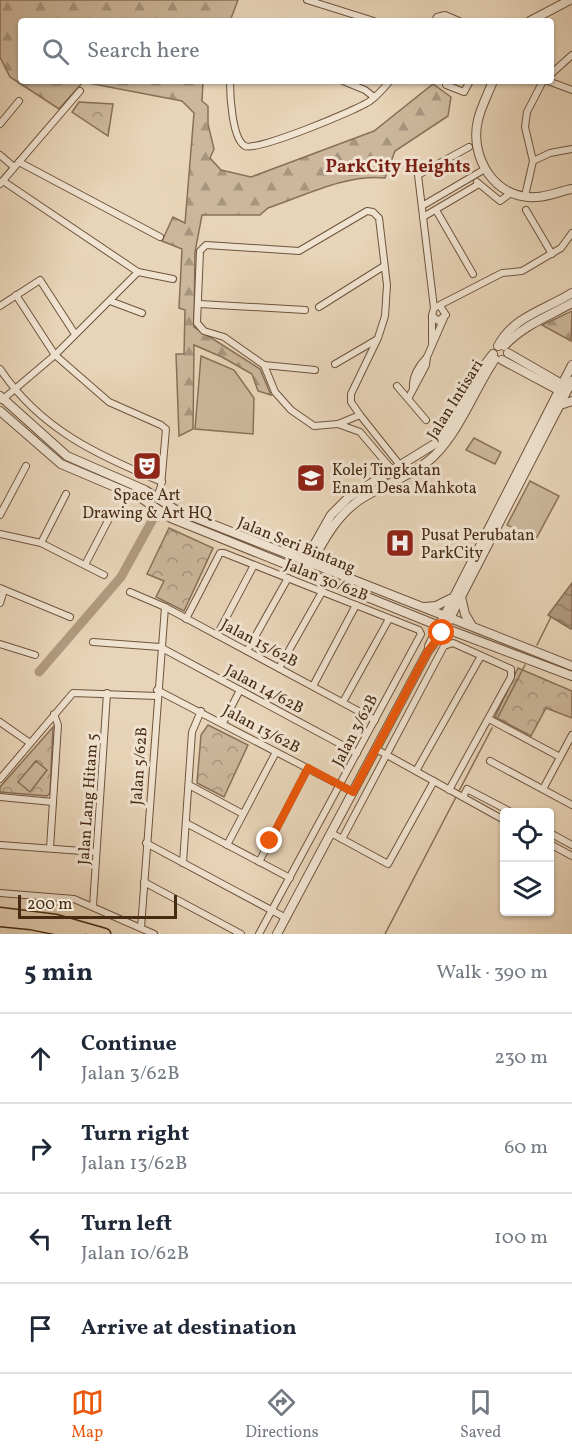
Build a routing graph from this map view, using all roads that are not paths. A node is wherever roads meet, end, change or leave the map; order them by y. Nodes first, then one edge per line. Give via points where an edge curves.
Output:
1 (307, 0) edge
2 (570, 0) edge
3 (364, 18) edge
4 (436, 18) edge
5 (452, 18) edge
6 (536, 18) edge
7 (572, 55) edge
8 (554, 71) edge
9 (232, 84) edge
10 (350, 84) edge
11 (387, 84) edge
12 (446, 84) edge
13 (458, 84) edge
14 (468, 84) edge
15 (492, 84) edge
16 (544, 84) edge
17 (554, 84) edge
18 (456, 88) junction
19 (572, 90) edge
20 (80, 91) dead end
21 (374, 97) junction
22 (19, 102) dead end
23 (1, 120) edge
24 (470, 147) dead end
25 (572, 149) edge
26 (1, 160) edge
27 (533, 161) junction
28 (16, 164) junction
29 (485, 169) junction
30 (473, 176) junction
31 (2, 182) edge
32 (460, 183) junction
33 (479, 184) junction
34 (572, 189) edge
35 (465, 192) junction
36 (511, 193) junction
37 (525, 196) junction
38 (422, 206) junction
39 (436, 210) junction
40 (526, 210) dead end
41 (423, 217) junction
42 (572, 232) edge
43 (160, 237) dead end
44 (552, 254) junction
45 (384, 267) junction
46 (138, 272) junction
47 (473, 274) dead end
48 (173, 279) dead end
49 (572, 293) edge
50 (16, 295) junction
51 (459, 298) junction
52 (110, 301) junction
53 (572, 303) edge
54 (199, 304) junction
55 (0, 306) edge
56 (319, 306) dead end
57 (304, 310) dead end
58 (436, 310) junction
59 (142, 314) dead end
60 (445, 316) junction
61 (75, 334) junction
62 (378, 338) junction
63 (431, 348) junction
64 (503, 348) junction
65 (55, 355) junction
66 (497, 358) junction
67 (335, 364) dead end
68 (264, 365) junction
69 (570, 368) edge
70 (0, 369) edge
71 (315, 370) dead end
72 (545, 379) junction
73 (397, 386) dead end
74 (14, 390) junction
75 (568, 391) edge
76 (409, 397) junction
77 (1, 399) edge
78 (556, 405) junction
79 (0, 411) edge
80 (360, 415) junction
81 (426, 420) dead end
82 (338, 424) junction
83 (382, 442) junction
84 (375, 448) junction
85 (400, 465) junction
86 (26, 466) dead end
87 (392, 470) junction
88 (407, 474) junction
89 (520, 474) junction
90 (399, 478) junction
91 (162, 482) junction
92 (66, 494) dead end
93 (157, 497) junction
94 (112, 513) dead end
95 (164, 513) junction
96 (0, 515) edge
97 (0, 534) edge
98 (41, 543) junction
99 (315, 550) junction
100 (292, 555) junction
101 (308, 562) junction
102 (86, 563) junction
103 (254, 565) junction
104 (327, 569) junction
105 (304, 571) junction
106 (104, 575) dead end
107 (288, 579) junction
108 (2, 589) edge
109 (130, 592) dead end
110 (322, 592) junction
111 (461, 597) junction
112 (451, 598) junction
113 (0, 603) edge
114 (356, 605) junction
115 (419, 606) junction
116 (165, 607) junction
117 (70, 617) dead end
118 (446, 618) junction
119 (186, 619) junction
120 (389, 619) junction
121 (442, 627) junction
122 (473, 628) junction
123 (421, 634) joint
124 (216, 635) junction
125 (93, 642) dead end
126 (0, 644) edge
127 (160, 647) junction
128 (247, 651) junction
129 (35, 655) dead end
130 (481, 656) junction
131 (572, 666) edge
132 (279, 668) junction
133 (572, 676) edge
134 (313, 686) junction
135 (240, 690) junction
136 (108, 693) junction
137 (157, 693) junction
138 (343, 702) junction
139 (201, 711) junction
140 (54, 714) junction
141 (489, 719) junction
142 (375, 720) junction
143 (0, 722) edge
144 (223, 723) junction
145 (572, 735) edge
146 (30, 743) junction
147 (376, 749) junction
148 (276, 752) junction
149 (357, 753) junction
150 (387, 756) junction
151 (560, 756) junction
152 (490, 761) dead end
153 (308, 768) junction
154 (416, 771) junction
155 (0, 779) edge
156 (434, 782) junction
157 (189, 784) junction
158 (340, 785) junction
159 (543, 789) junction
160 (449, 790) junction
161 (353, 792) junction
162 (0, 796) edge
163 (463, 797) junction
164 (53, 802) junction
165 (572, 805) edge
166 (502, 808) edge
167 (243, 814) junction
168 (500, 817) edge
169 (186, 823) junction
170 (331, 833) junction
171 (554, 836) edge
172 (342, 839) junction
173 (146, 843) junction
174 (0, 845) edge
175 (226, 845) junction
176 (572, 845) edge
177 (554, 846) edge
178 (50, 848) junction
179 (96, 852) junction
180 (572, 855) edge
181 (259, 862) junction
182 (183, 863) junction
183 (290, 878) junction
184 (144, 882) junction
185 (0, 893) edge
186 (93, 906) junction
187 (272, 911) junction
188 (0, 913) edge
189 (286, 918) junction
190 (0, 921) edge
191 (141, 928) junction
192 (80, 934) edge
193 (105, 934) edge
194 (154, 934) edge
195 (241, 934) edge
196 (259, 934) edge
197 (277, 934) edge

1 - 3 street
2 - 6 street
4 - 5 street
7 - 8 street
9 - 21 street via 236,135 248,147 276,142
10 - 21 street
11 - 21 street
12 - 18 street
13 - 18 street
14 - 18 street via 465,92
15 - 29 street via 476,132 477,149
16 - 27 street via 527,112 525,127
17 - 19 street
20 - 28 street
22 - 23 street
24 - 38 street via 420,172
25 - 27 street
26 - 28 street
27 - 37 street
28 - 31 street
28 - 43 street
29 - 30 street
29 - 36 street
30 - 32 street
30 - 33 street
31 - 46 street
32 - 35 street
32 - 38 street
33 - 35 street
33 - 36 street via 500,201
34 - 37 street via 540,197
35 - 39 street
36 - 37 street
38 - 41 street
39 - 41 street
39 - 47 street
40 - 44 street
41 - 58 street
42 - 44 street
44 - 51 street via 522,271 502,273
45 - 54 street via 379,218 367,211 299,251 202,247 198,265
45 - 56 street
45 - 62 street via 387,304
46 - 48 street
46 - 52 street
49 - 64 street, Jalan Intisari via 514,325
50 - 55 street
50 - 61 street via 40,280
50 - 65 street
51 - 58 street
51 - 60 street
52 - 59 street
52 - 61 street
53 - 64 street via 537,319
54 - 57 street
54 - 68 street via 197,324 204,331 224,337
58 - 60 street
58 - 60 street via 438,321
58 - 63 street
60 - 63 street
61 - 65 street
62 - 67 street
62 - 80 street via 351,394 351,402
63 - 76 street via 412,382 414,388
64 - 66 street
64 - 66 street
64 - 72 street, Jalan Intisari
65 - 74 street
65 - 91 street via 109,402 164,427
66 - 72 street, Jalan Intisari
66 - 85 street, Jalan Intisari via 477,375 441,440
66 - 88 street, Jalan Intisari via 450,437 433,457
68 - 71 street
68 - 82 street via 274,393 291,410 314,426
69 - 72 street via 562,375
69 - 75 street
70 - 74 street
72 - 75 street, Jalan Intisari
72 - 78 street
73 - 76 street
74 - 77 street
74 - 91 street via 75,442
75 - 78 street
75 - 78 street
76 - 81 street
77 - 93 street, Jalan Seri Bintang via 67,456
78 - 89 street
79 - 95 street, Jalan Seri Bintang via 61,464 141,498
80 - 82 street
80 - 83 street
82 - 84 street via 360,432
83 - 84 street
83 - 85 street
84 - 87 street
85 - 87 street, Jalan Intisari
85 - 88 street
86 - 96 street
87 - 90 street
87 - 99 street, Jalan Intisari via 336,509
88 - 90 street, Jalan Intisari
89 - 111 street
89 - 112 street
90 - 99 street, Jalan Intisari via 348,509
91 - 93 street
92 - 98 street
93 - 95 street
93 - 100 street, Jalan Seri Bintang via 176,510
94 - 102 street
95 - 105 street, Jalan Seri Bintang
97 - 98 street
98 - 102 street
99 - 100 street
99 - 101 street, Jalan Intisari
99 - 104 street
100 - 101 street, Jalan Seri Bintang
101 - 104 street, Jalan Seri Bintang
101 - 105 street, Jalan Intisari
102 - 106 street
103 - 107 street, Jalan 30/62B
103 - 119 street, Jalan 30/62B via 220,553
103 - 124 street
104 - 115 street, Jalan Seri Bintang
105 - 121 street, Jalan Seri Bintang
107 - 110 street, Jalan 30/62B
107 - 128 street
108 - 113 street
108 - 117 street
109 - 116 street, Jalan 15/62B
110 - 114 street, Jalan 30/62B
110 - 132 street
111 - 118 street
111 - 122 street
112 - 115 street via 436,606
112 - 118 street
114 - 120 street, Jalan 30/62B
114 - 134 street
115 - 118 street, Jalan Seri Bintang
116 - 119 street, Jalan 15/62B
116 - 127 street, Jalan 5/62B
118 - 121 street, Jalan 3/62B
118 - 122 street, Jalan Seri Bintang
119 - 124 street, Jalan 15/62B
120 - 123 street, Jalan 30/62B
120 - 138 street
121 - 133 street, Jalan Seri Bintang
121 - 147 street, Jalan 3/62B
122 - 131 street, Jalan Seri Bintang
123 - 142 street, Jalan 3/62B
124 - 128 street, Jalan 15/62B
125 - 127 street
126 - 129 street
127 - 135 street, Jalan 14/62B
127 - 137 street, Jalan 5/62B
128 - 132 street, Jalan 15/62B
130 - 141 street via 511,669 511,677
130 - 150 street via 453,643 444,646
130 - 154 street
132 - 134 street, Jalan 15/62B
134 - 138 street, Jalan 15/62B
135 - 144 street
135 - 149 street, Jalan 14/62B
136 - 137 street
136 - 140 street via 73,693
136 - 179 street, Jalan Lang Hitam 5
137 - 139 street, Jalan 13/62B
137 - 173 street, Jalan 5/62B
138 - 142 street, Jalan 15/62B
139 - 144 street, Jalan 13/62B
139 - 157 street via 192,732
140 - 146 street
140 - 164 street via 58,725
141 - 151 street
141 - 160 street
142 - 149 street, Jalan 3/62B
143 - 146 street
144 - 148 street, Jalan 13/62B
145 - 151 street
146 - 155 street
147 - 150 street
147 - 161 street, Jalan 3/62B
148 - 153 street, Jalan 13/62B
148 - 167 street
149 - 158 street, Jalan 3/62B
150 - 154 street
150 - 172 street
151 - 159 street
152 - 159 street
153 - 158 street, Jalan 13/62B
153 - 181 street
154 - 156 street
156 - 160 street
156 - 172 street via 389,863
157 - 167 street
157 - 169 street
158 - 161 street, Jalan 13/62B
158 - 183 street, Jalan 3/62B
159 - 165 street
160 - 163 street
161 - 170 street, Jalan 3/62B
162 - 164 street
163 - 166 street via 467,789
163 - 168 street
164 - 178 street
167 - 175 street
169 - 175 street
169 - 182 street
170 - 172 street
170 - 189 street, Jalan 3/62B
171 - 176 street
173 - 182 street
173 - 184 street, Jalan 5/62B
174 - 178 street
175 - 181 street
177 - 180 street
178 - 179 street
179 - 186 street, Jalan Lang Hitam 5
181 - 183 street
182 - 187 street
183 - 187 street, Jalan 3/62B
184 - 191 street, Jalan 5/62B
184 - 195 street
185 - 186 street via 74,899
186 - 191 street
187 - 189 street
187 - 196 street, Jalan 3/62B
188 - 193 highway via 63,921
189 - 197 street, Jalan 3/62B
190 - 192 highway
191 - 194 street

